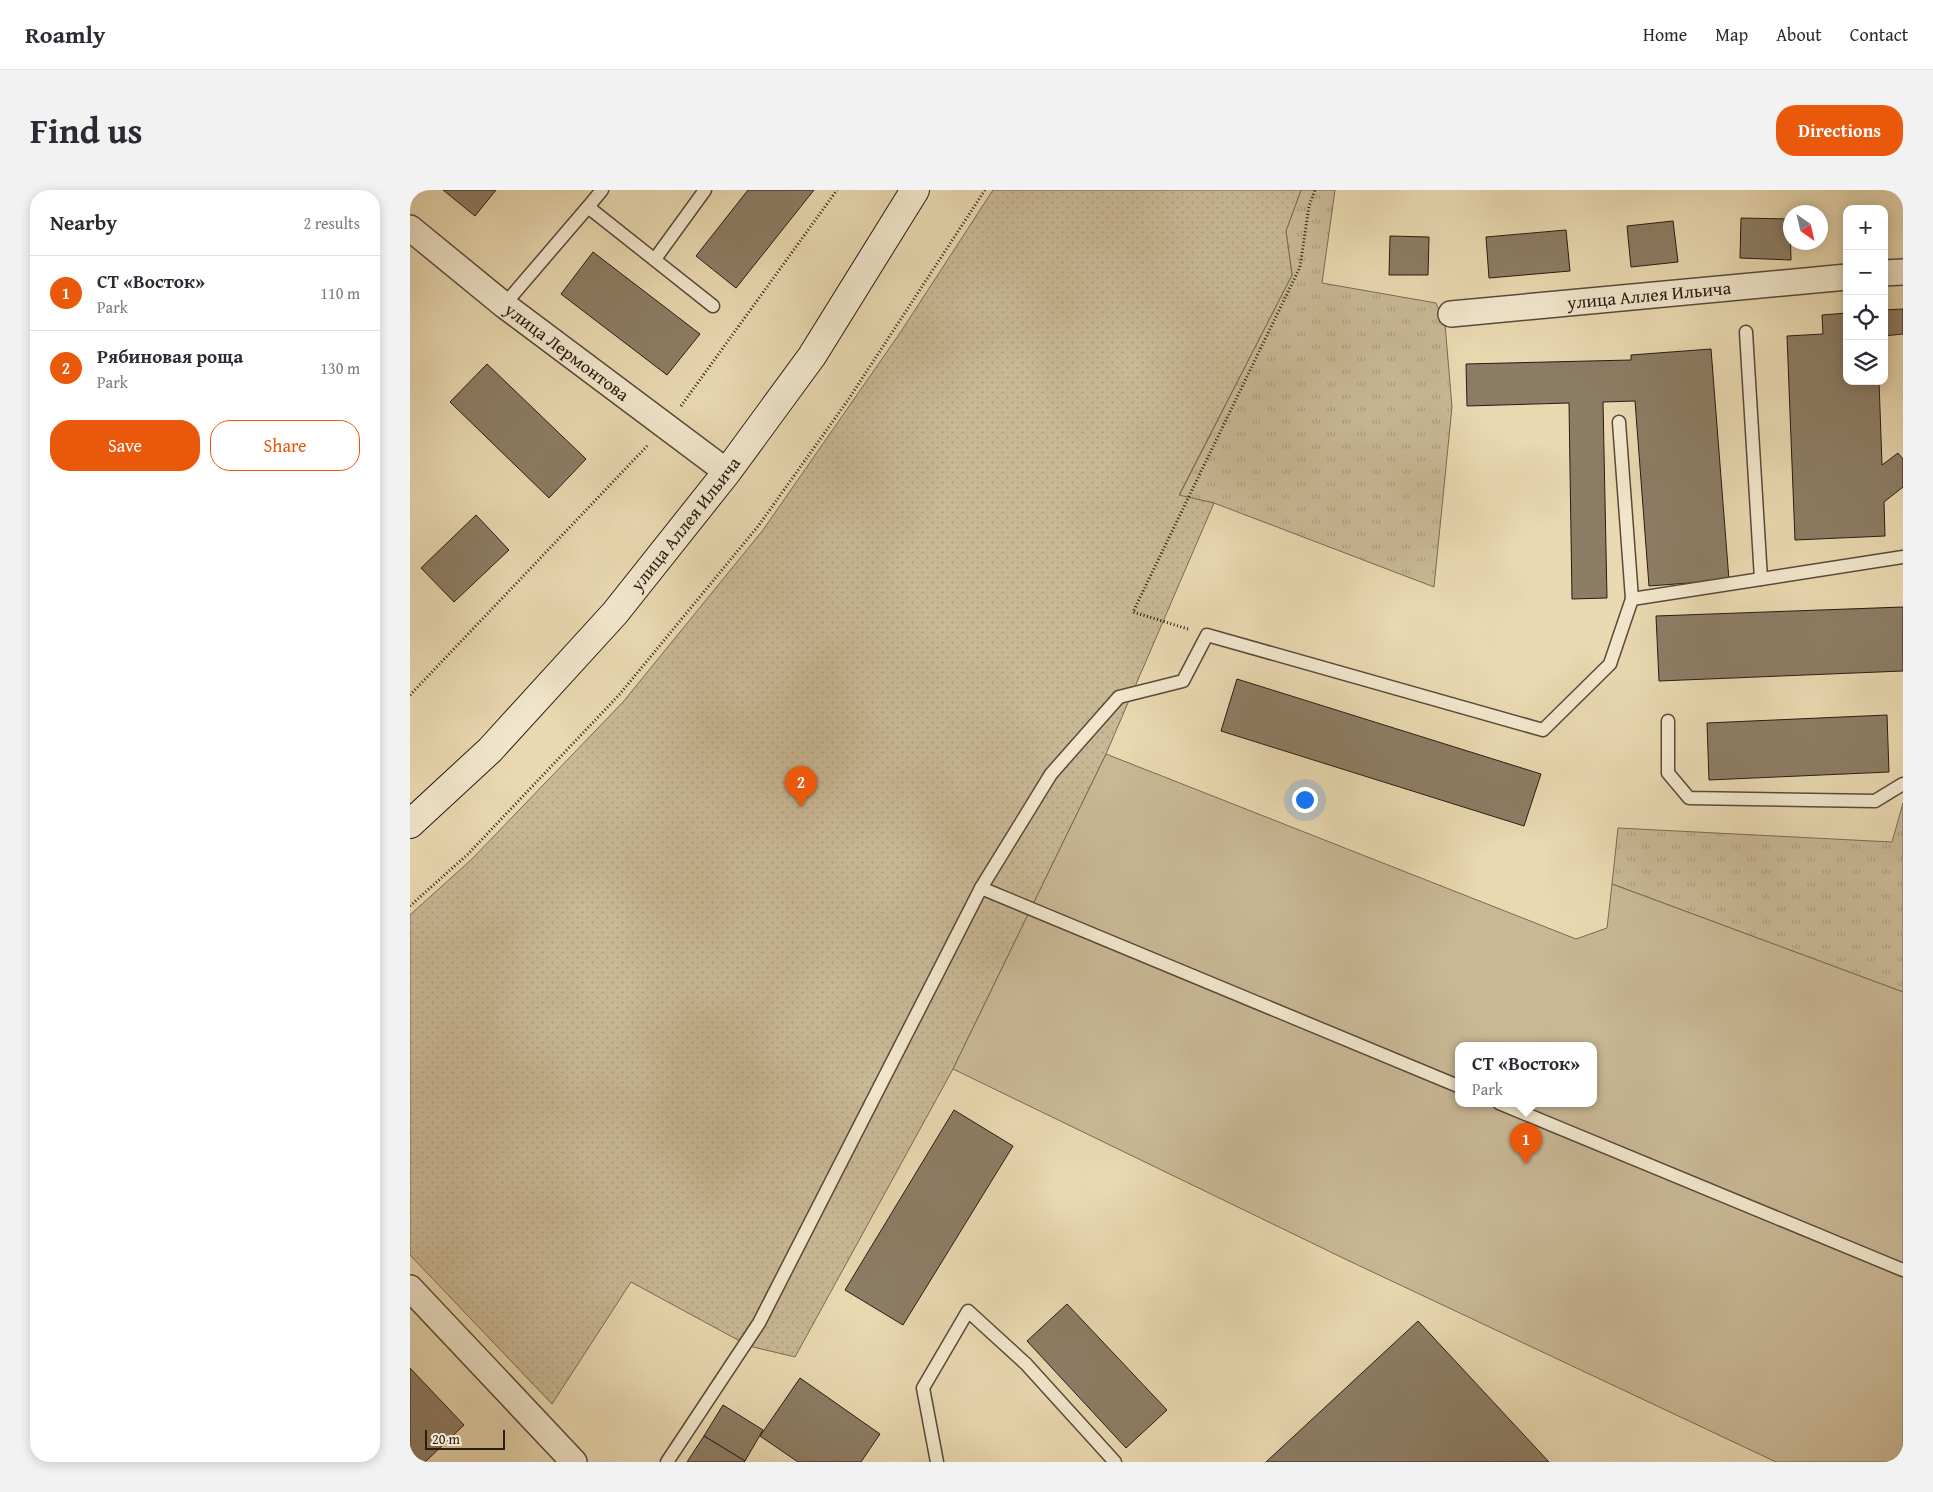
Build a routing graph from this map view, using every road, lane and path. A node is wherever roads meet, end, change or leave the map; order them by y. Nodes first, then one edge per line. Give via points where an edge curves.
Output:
1 (602, 190) edge
2 (705, 190) edge
3 (837, 190) edge
4 (915, 190) edge
5 (985, 190) edge
6 (1315, 190) edge
7 (588, 207) junction
8 (410, 228) edge
9 (655, 259) junction
10 (1903, 272) edge
11 (1888, 273) edge
12 (1843, 277) edge
13 (504, 305) junction
14 (713, 306) dead end
15 (1451, 314) dead end
16 (1746, 332) dead end
17 (1619, 422) dead end
18 (666, 426) junction
19 (727, 472) junction
20 (1903, 556) edge
21 (1761, 579) junction
22 (1632, 599) junction
23 (1207, 635) junction
24 (410, 695) edge
25 (1668, 721) dead end
26 (1903, 784) edge
27 (410, 824) edge
28 (982, 888) junction
29 (410, 906) edge
30 (1455, 1085) edge
31 (1509, 1107) edge
32 (1903, 1270) edge
33 (410, 1288) edge
34 (574, 1462) edge
35 (667, 1462) edge
36 (936, 1462) edge
37 (1115, 1462) edge

1 - 7 lane
2 - 9 lane
3 - 18 path
4 - 19 main road, улица Аллея Ильича via 812,356
5 - 29 path via 848,400 759,526 619,695 468,854
6 - 23 path via 1309,206 1300,267 1133,612
7 - 9 lane
7 - 13 lane
8 - 13 street, улица Лермонтова
9 - 14 lane
10 - 11 street
12 - 15 street, улица Аллея Ильича
13 - 18 street, улица Лермонтова
16 - 21 lane
17 - 22 lane
18 - 19 street, улица Лермонтова
18 - 24 path
19 - 27 main road, улица Аллея Ильича via 615,613 490,750
20 - 21 lane
21 - 22 lane
22 - 23 lane via 1610,664 1543,730
23 - 28 lane via 1183,682 1120,697 1094,725 1051,774
25 - 26 lane via 1668,773 1689,798 1875,801
28 - 30 lane
28 - 35 lane via 759,1323
31 - 32 lane
33 - 34 street
36 - 37 lane via 923,1388 968,1311 1026,1364

